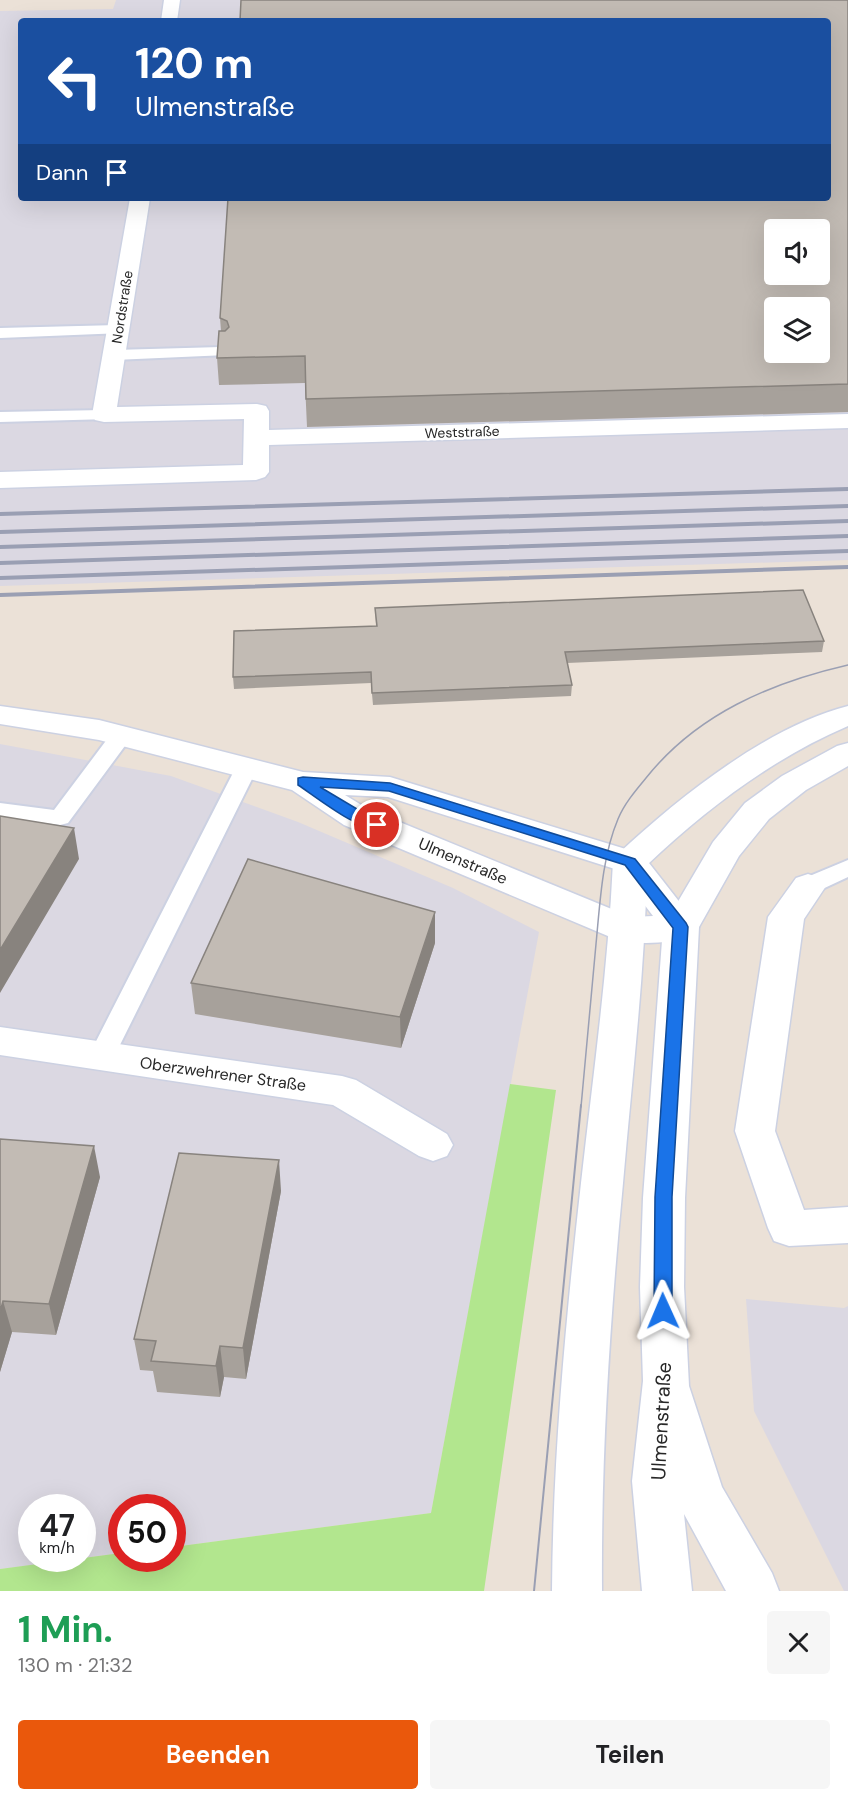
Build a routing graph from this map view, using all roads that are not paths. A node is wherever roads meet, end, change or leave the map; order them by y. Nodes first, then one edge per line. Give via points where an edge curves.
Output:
1 (172, 0) edge
2 (169, 18) edge
3 (140, 201) edge
4 (118, 330) junction
5 (0, 333) edge
6 (221, 352) edge
7 (114, 355) junction
8 (104, 415) junction
9 (0, 417) edge
10 (848, 421) edge
11 (256, 438) junction
12 (0, 480) edge
13 (0, 715) edge
14 (848, 715) edge
15 (122, 735) junction
16 (848, 753) edge
17 (247, 767) junction
18 (303, 782) junction
19 (0, 810) edge
20 (630, 862) junction
21 (848, 868) edge
22 (808, 886) joint
23 (681, 927) junction
24 (628, 930) junction
25 (0, 1041) edge
26 (101, 1057) junction
27 (433, 1145) dead end
28 (848, 1225) edge
29 (666, 1381) junction
30 (578, 1591) edge
31 (667, 1591) edge
32 (754, 1591) edge

1 - 2 street
3 - 4 street, Nordstraße
4 - 5 lane
4 - 7 street, Nordstraße
6 - 7 lane
7 - 8 street, Nordstraße
8 - 9 lane
8 - 11 street via 256,411
10 - 11 street, Weststraße
11 - 12 street via 256,472
13 - 15 street, Ulmenstraße
14 - 20 street via 790,742 705,797
15 - 17 street, Ulmenstraße
15 - 19 lane via 60,819
16 - 23 street, Ulmenstraße via 794,783 757,811 725,850
17 - 18 street, Ulmenstraße
17 - 26 lane
18 - 20 street, Ulmenstraße via 390,787
18 - 24 street, Ulmenstraße via 356,817
20 - 23 street
20 - 24 street
21 - 22 lane
22 - 28 street via 786,917 754,1131 789,1228
23 - 24 street, Ulmenstraße
23 - 29 street, Ulmenstraße via 664,1197
24 - 30 street via 588,1322
25 - 26 street, Oberzwehrener Straße
26 - 27 street, Oberzwehrener Straße via 342,1091
29 - 31 street, Ulmenstraße via 656,1481
29 - 32 street via 700,1496

